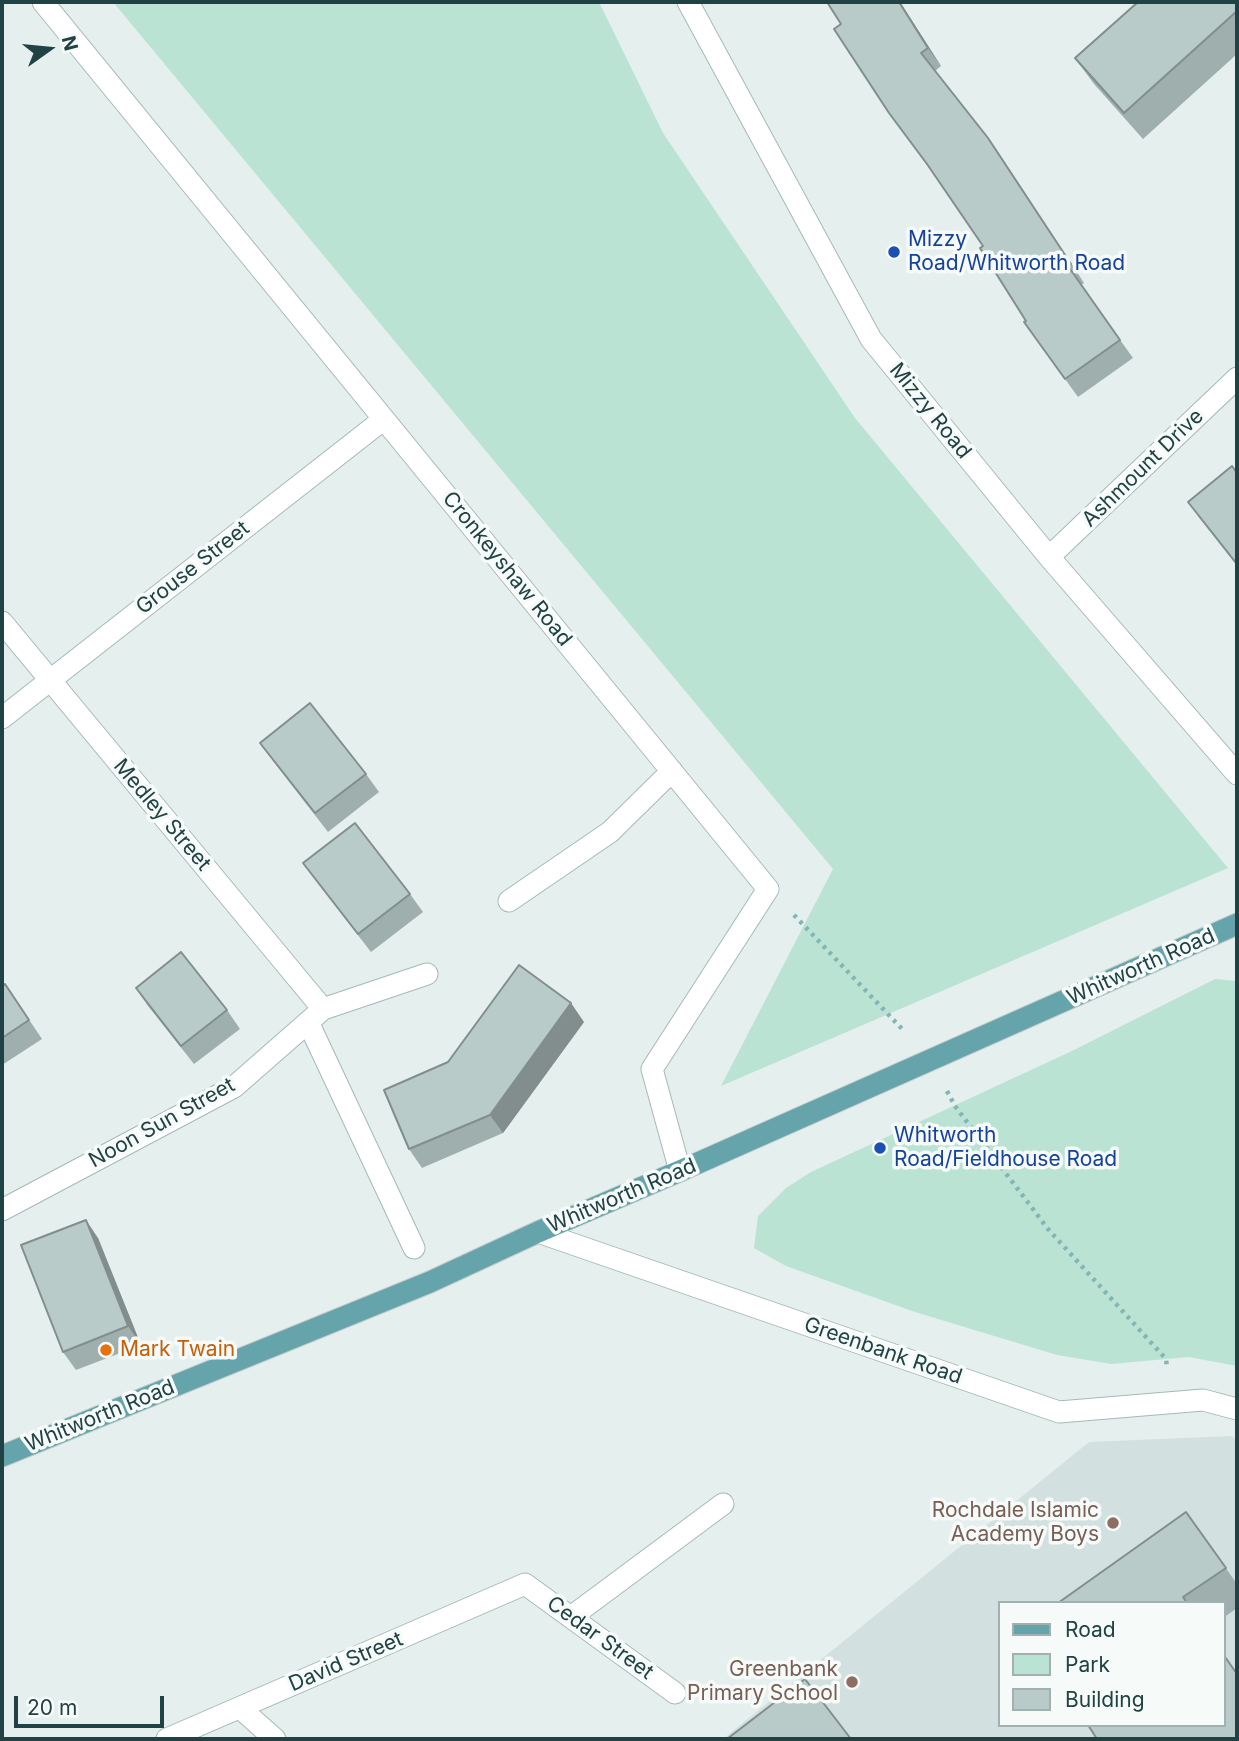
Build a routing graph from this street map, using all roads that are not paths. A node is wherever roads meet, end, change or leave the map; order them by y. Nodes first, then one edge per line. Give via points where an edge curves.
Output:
1 (43, 2) edge
2 (688, 2) edge
3 (1237, 378) edge
4 (384, 419) junction
5 (1049, 557) junction
6 (2, 622) edge
7 (50, 680) junction
8 (2, 718) edge
9 (672, 771) junction
10 (1237, 774) edge
11 (509, 901) dead end
12 (1237, 924) edge
13 (427, 974) dead end
14 (315, 1016) junction
15 (680, 1171) junction
16 (2, 1210) edge
17 (538, 1232) junction
18 (414, 1248) dead end
19 (1237, 1409) edge
20 (2, 1456) edge
21 (723, 1504) dead end
22 (525, 1584) joint
23 (571, 1618) junction
24 (675, 1693) dead end
25 (240, 1708) junction
26 (167, 1739) edge
27 (275, 1739) edge

1 - 4 street, Cronkeyshaw Road
2 - 5 street, Mizzy Road via 871,339
3 - 5 street, Ashmount Drive
4 - 7 street, Grouse Street
4 - 9 street, Cronkeyshaw Road
5 - 10 street, Mizzy Road
6 - 7 street, Medley Street
7 - 8 street, Grouse Street
7 - 14 street, Medley Street
9 - 11 street via 610,832
9 - 15 street, Cronkeyshaw Road via 768,889 652,1069
12 - 15 main road, Whitworth Road
13 - 14 street, Noon Sun Street
14 - 16 street, Noon Sun Street via 234,1087
14 - 18 street, Medley Street
15 - 17 main road, Whitworth Road
17 - 19 street, Greenbank Road via 1059,1412 1203,1400
17 - 20 main road, Whitworth Road via 430,1282
21 - 23 street
22 - 23 street, Cedar Street
22 - 25 street, David Street
23 - 24 street, Cedar Street
25 - 26 street, David Street
25 - 27 street

